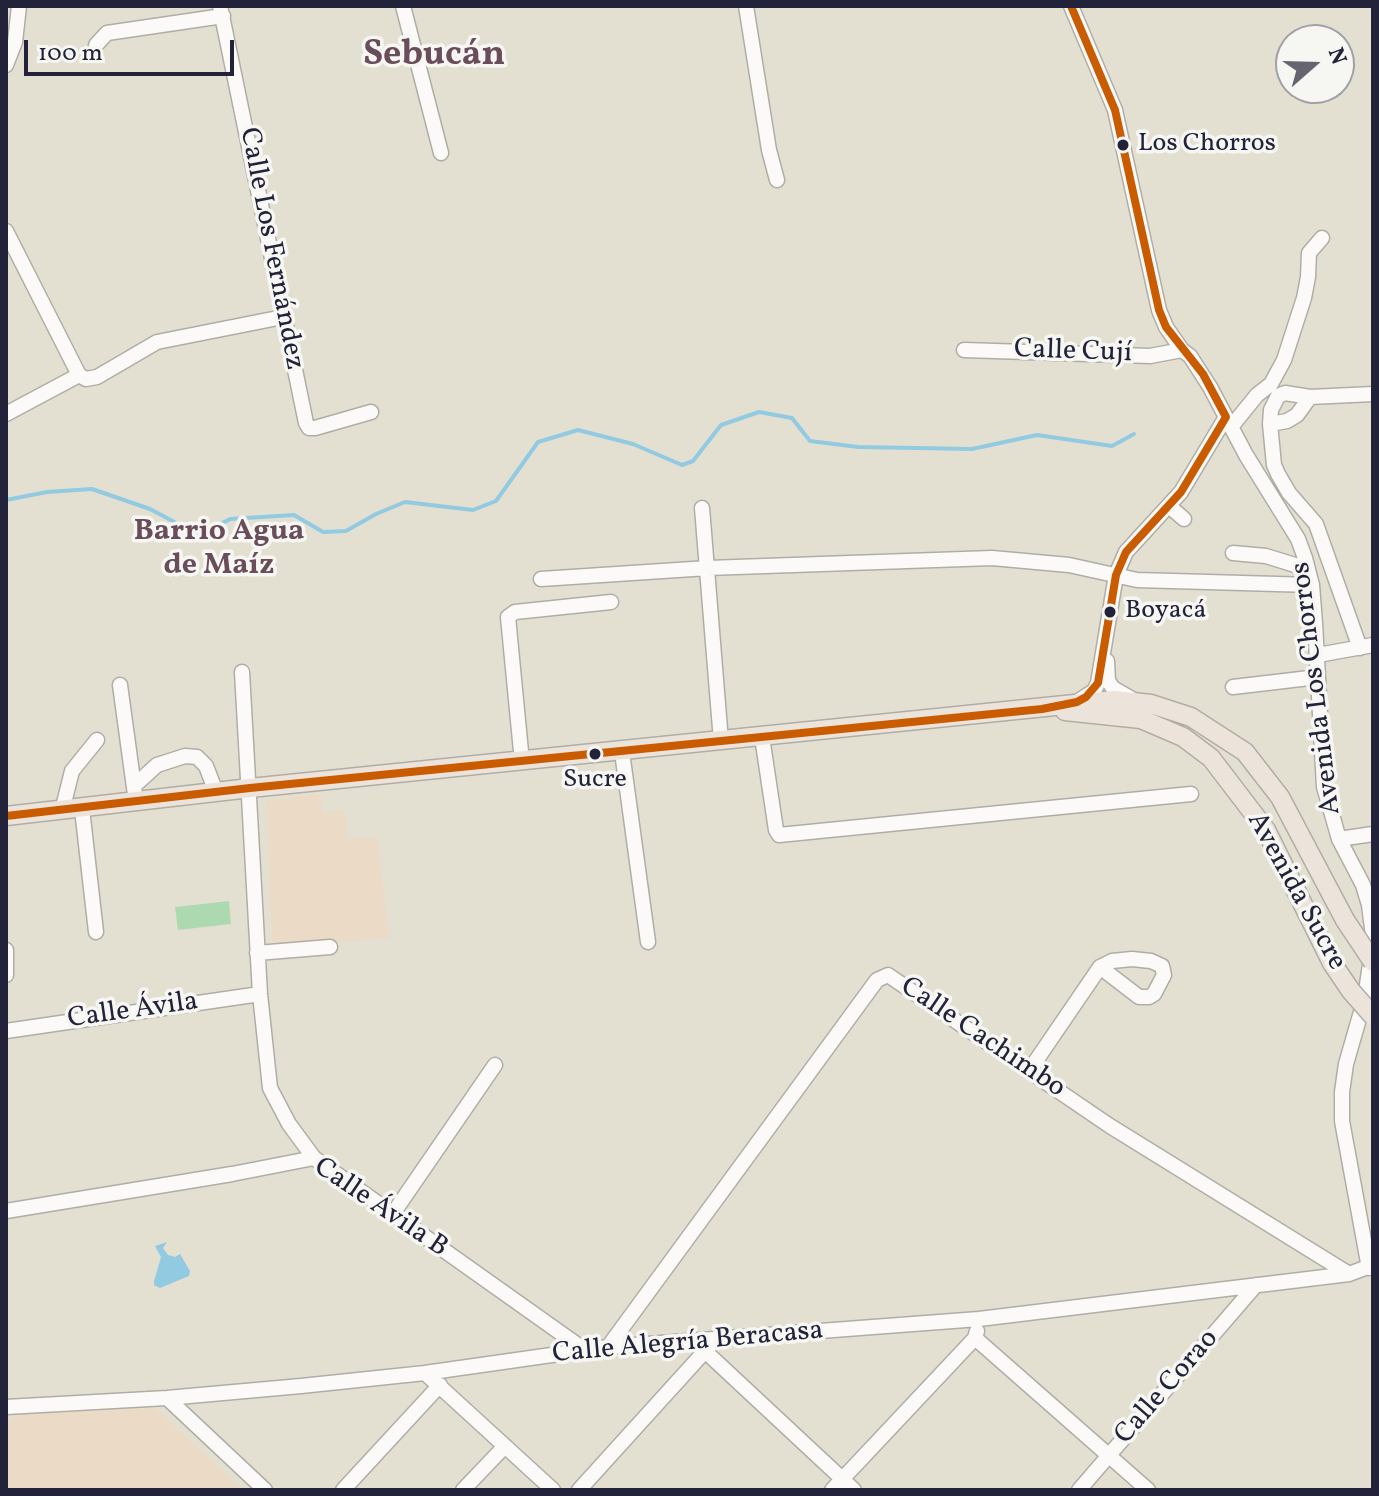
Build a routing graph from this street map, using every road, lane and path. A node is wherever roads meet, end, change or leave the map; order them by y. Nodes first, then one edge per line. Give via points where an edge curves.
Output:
1 (19, 6) edge
2 (403, 6) edge
3 (746, 6) edge
4 (1071, 6) edge
5 (221, 11) edge
6 (96, 45) dead end
7 (7, 60) edge
8 (441, 153) dead end
9 (777, 180) dead end
10 (6, 231) edge
11 (1322, 238) dead end
12 (10, 247) edge
13 (283, 317) junction
14 (964, 350) dead end
15 (1182, 350) junction
16 (79, 375) junction
17 (1373, 394) edge
18 (1310, 397) junction
19 (371, 412) dead end
20 (6, 414) edge
21 (1229, 422) junction
22 (1270, 424) junction
23 (1274, 453) junction
24 (1251, 463) junction
25 (1169, 506) junction
26 (702, 508) dead end
27 (1184, 519) dead end
28 (1233, 553) dead end
29 (708, 568) junction
30 (1308, 569) junction
31 (1116, 575) junction
32 (541, 579) dead end
33 (1312, 585) junction
34 (611, 602) dead end
35 (1105, 640) junction
36 (1367, 647) edge
37 (1318, 655) junction
38 (242, 672) dead end
39 (1318, 677) junction
40 (120, 685) dead end
41 (1233, 687) dead end
42 (1077, 702) junction
43 (1151, 704) junction
44 (1042, 709) junction
45 (762, 737) junction
46 (97, 740) dead end
47 (721, 741) junction
48 (622, 752) junction
49 (522, 762) junction
50 (250, 788) junction
51 (216, 792) junction
52 (136, 794) junction
53 (1191, 794) dead end
54 (82, 809) junction
55 (62, 811) junction
56 (6, 816) edge
57 (1373, 834) edge
58 (1339, 839) junction
59 (96, 932) dead end
60 (1373, 936) edge
61 (648, 942) dead end
62 (1373, 945) edge
63 (330, 947) dead end
64 (6, 950) edge
65 (257, 953) junction
66 (1373, 962) edge
67 (1100, 967) dead end
68 (6, 975) edge
69 (260, 994) junction
70 (1373, 1016) edge
71 (6, 1031) edge
72 (495, 1065) dead end
73 (1029, 1071) junction
74 (314, 1158) junction
75 (6, 1211) edge
76 (392, 1215) junction
77 (1371, 1267) edge
78 (1349, 1274) junction
79 (1256, 1285) junction
80 (979, 1319) junction
81 (975, 1338) junction
82 (716, 1339) junction
83 (608, 1347) junction
84 (586, 1351) junction
85 (706, 1352) junction
86 (425, 1373) junction
87 (440, 1385) junction
88 (167, 1398) junction
89 (6, 1407) edge
90 (505, 1446) junction
91 (1110, 1455) junction
92 (837, 1484) edge
93 (265, 1490) edge
94 (343, 1490) edge
95 (463, 1490) edge
96 (553, 1490) edge
97 (579, 1490) edge
98 (854, 1490) edge
99 (1079, 1490) edge
100 (1148, 1490) edge

1 - 7 street
2 - 8 street
3 - 9 street
4 - 15 street, Avenida Los Chorros via 1115,110 1159,310
5 - 6 street via 107,33
5 - 13 street, Calle Los Fernández
10 - 12 street
11 - 21 street via 1309,253 1304,298 1284,360 1271,384
12 - 16 street
13 - 16 street via 157,342 97,377
13 - 19 street, Calle Los Fernández via 309,428
14 - 15 street, Calle Cují via 1150,356
15 - 21 street, Avenida Los Chorros via 1203,374
16 - 20 street
17 - 18 street
18 - 22 street via 1297,415
18 - 22 street via 1278,396
21 - 24 street, Avenida Los Chorros
21 - 25 street
22 - 23 street
23 - 24 street
23 - 36 street via 1283,484 1316,524
24 - 30 street, Avenida Los Chorros via 1298,539
25 - 27 street
25 - 31 street via 1126,552
26 - 29 street
28 - 30 street
29 - 31 street via 992,558
29 - 32 street
29 - 47 street
30 - 33 street, Avenida Los Chorros
31 - 33 street
31 - 35 street
33 - 37 street, Avenida Los Chorros
34 - 49 street via 508,617
35 - 42 street via 1098,683
35 - 43 street via 1113,688
36 - 37 street
37 - 39 street, Avenida Los Chorros
38 - 50 street
39 - 41 street
39 - 58 street, Avenida Los Chorros via 1324,787
40 - 52 street
42 - 43 main road, Avenida Sucre
42 - 44 main road, Avenida Sucre
43 - 66 main road, Avenida Sucre, bridge via 1191,717 1245,752 1280,797
44 - 45 main road, Avenida Sucre
44 - 70 main road, Avenida Sucre, bridge via 1141,719 1183,737 1211,758 1266,830 1332,963
45 - 47 main road, Avenida Sucre
45 - 53 street via 779,835
46 - 55 street via 72,771
47 - 48 main road, Avenida Sucre
48 - 49 main road, Avenida Sucre
48 - 61 street
49 - 50 main road, Avenida Sucre
50 - 51 main road, Avenida Sucre
50 - 65 street
51 - 52 main road, Avenida Sucre
51 - 52 street via 206,766 197,757 185,756 157,765
52 - 54 main road, Avenida Sucre
54 - 55 main road, Avenida Sucre
54 - 59 street
55 - 56 main road, Avenida Sucre
57 - 58 street
58 - 60 street, Avenida Los Chorros via 1363,885
62 - 77 street via 1342,1092 1342,1121
63 - 65 street
64 - 68 street
65 - 69 street
67 - 73 street
69 - 71 street, Calle Ávila
69 - 74 street via 270,1088
72 - 76 street
73 - 78 street, Calle Cachimbo
73 - 83 street, Calle Cachimbo via 888,975 882,976
74 - 75 street, Calle Ávila B
74 - 76 street, Calle Ávila B
76 - 84 street, Calle Ávila B
77 - 78 street, Calle Alegría Beracasa
78 - 79 street, Calle Alegría Beracasa
79 - 80 street, Calle Alegría Beracasa
79 - 91 street, Calle Corao
80 - 81 street
80 - 82 street, Calle Alegría Beracasa
81 - 91 street
81 - 92 street
82 - 83 street, Calle Alegría Beracasa
82 - 85 street
83 - 84 street, Calle Alegría Beracasa
84 - 86 street, Calle Alegría Beracasa
85 - 92 street
85 - 97 street
86 - 87 street
86 - 88 street, Calle Alegría Beracasa
87 - 90 street
87 - 94 street
88 - 89 street, Calle Alegría Beracasa
88 - 93 street
90 - 95 street
90 - 96 street
91 - 99 street, Calle Corao
91 - 100 street
92 - 98 street

